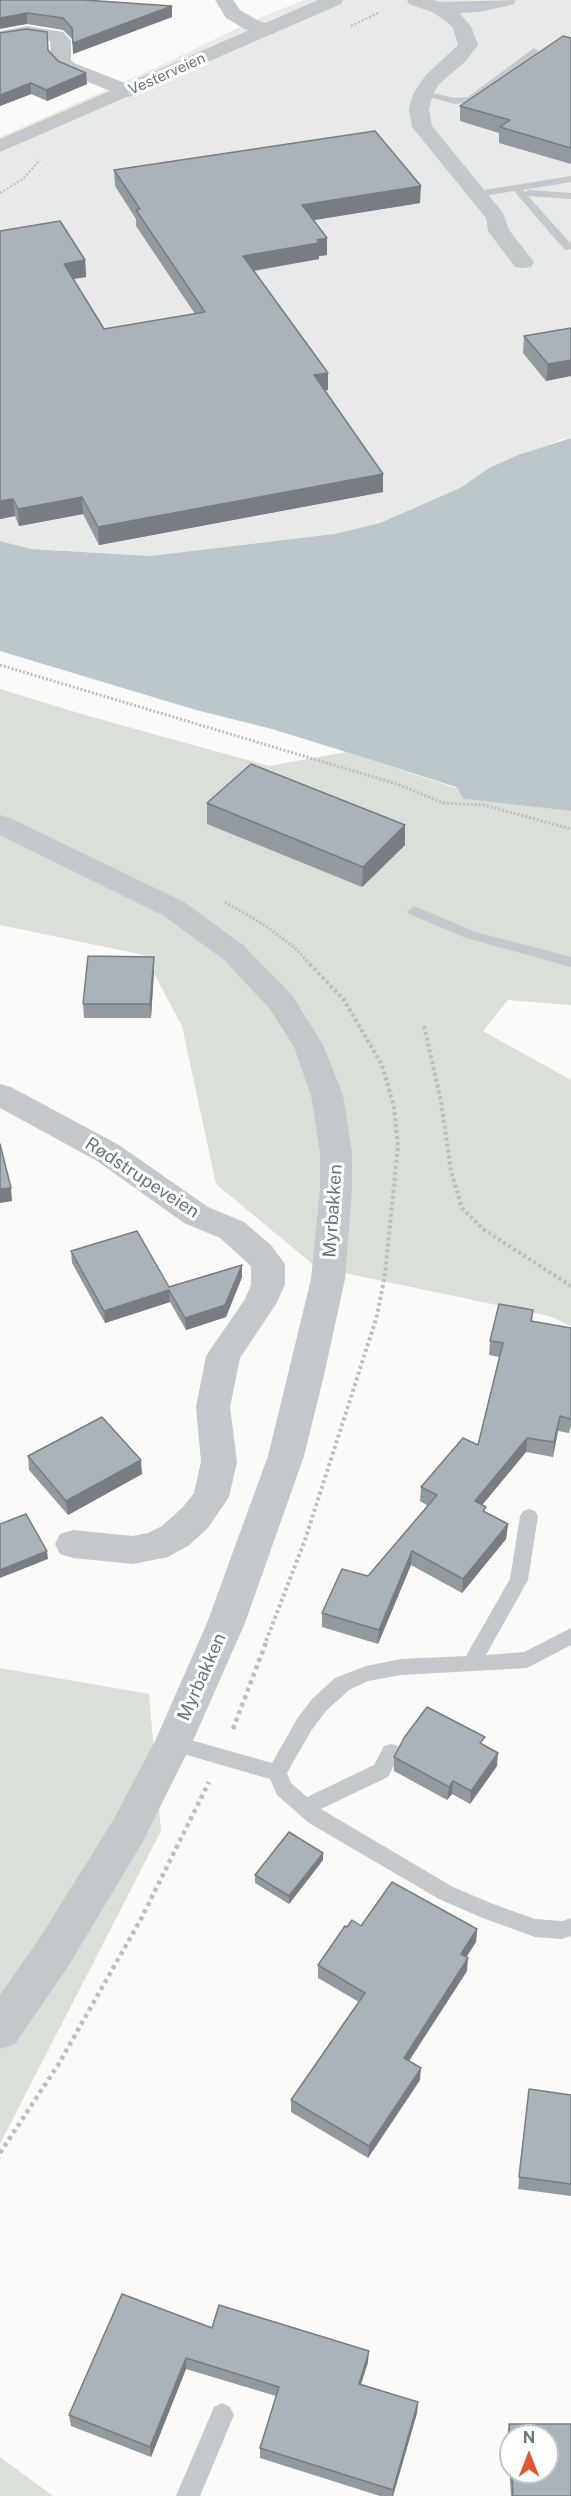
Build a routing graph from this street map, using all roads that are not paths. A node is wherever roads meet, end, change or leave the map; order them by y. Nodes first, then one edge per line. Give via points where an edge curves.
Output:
1 (224, 0) edge
2 (334, 0) edge
3 (416, 0) edge
4 (507, 0) edge
5 (439, 8) junction
6 (267, 29) junction
7 (4, 31) edge
8 (534, 51) dead end
9 (128, 92) junction
10 (423, 94) junction
11 (0, 146) edge
12 (571, 179) edge
13 (501, 191) junction
14 (519, 192) junction
15 (478, 194) junction
16 (571, 196) edge
17 (568, 247) dead end
18 (523, 262) dead end
19 (0, 824) edge
20 (414, 911) dead end
21 (571, 962) edge
22 (0, 1095) edge
23 (529, 1516) dead end
24 (73, 1544) dead end
25 (571, 1636) edge
26 (472, 1662) junction
27 (173, 1743) junction
28 (391, 1752) dead end
29 (277, 1773) junction
30 (305, 1807) junction
31 (571, 1927) edge
32 (0, 2030) edge
33 (222, 2415) dead end
34 (188, 2496) edge

1 - 6 street via 233,14
2 - 6 street, Vesterveien
3 - 5 street
4 - 5 street
5 - 10 street via 462,26 468,45
6 - 9 street, Vesterveien
7 - 9 street via 56,36 62,41 61,61 67,67
8 - 10 lane via 471,100
9 - 11 street, Vesterveien
10 - 15 street via 419,109 422,127
12 - 13 lane
13 - 14 lane
13 - 15 lane
14 - 16 lane
14 - 17 lane
15 - 18 street
19 - 27 street, Myrbakken via 174,909 233,952 295,1022 319,1072 333,1123 333,1237 307,1375 286,1456 260,1531 226,1623
20 - 21 lane via 471,935
22 - 24 street, Rødstrupeveien via 108,1153 196,1215 232,1230 268,1264 268,1285 259,1304 223,1356 213,1407 219,1462 211,1497 175,1536 155,1546 133,1550
23 - 26 lane via 519,1580
25 - 26 lane via 527,1660
26 - 29 lane via 401,1667 342,1684 304,1725
27 - 29 lane, Myrbakken
27 - 32 street, Myrbakken via 128,1831 54,1952
28 - 30 lane via 381,1771
29 - 30 lane via 284,1789
30 - 31 lane via 457,1898 535,1928
33 - 34 lane

